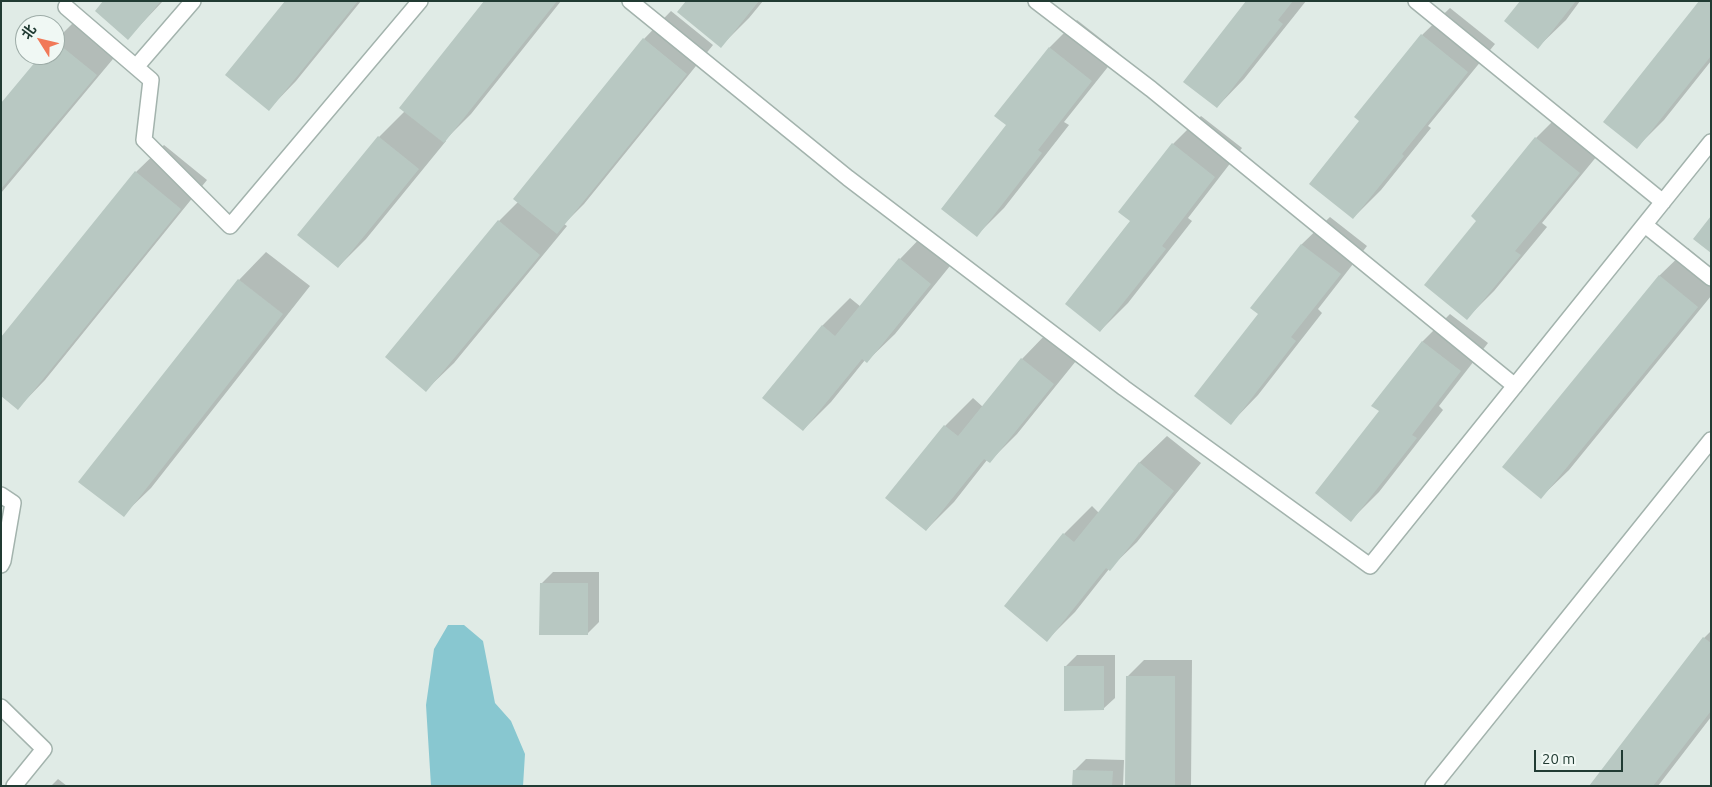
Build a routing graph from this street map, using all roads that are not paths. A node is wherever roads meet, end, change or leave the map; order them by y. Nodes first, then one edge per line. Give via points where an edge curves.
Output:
1 (192, 1) edge
2 (420, 1) edge
3 (630, 1) edge
4 (1036, 1) edge
5 (1416, 1) edge
6 (66, 7) dead end
7 (136, 67) junction
8 (1711, 142) edge
9 (1663, 202) junction
10 (1644, 225) junction
11 (1711, 278) edge
12 (1515, 386) junction
13 (1711, 440) edge
14 (7, 499) edge
15 (1, 564) edge
16 (1, 707) edge
17 (14, 786) edge
18 (1433, 786) edge

1 - 7 street
2 - 7 street via 230,226 144,140 151,80
3 - 12 street via 848,178 1124,388 1370,566
4 - 12 street via 1151,89
5 - 9 street
6 - 7 street
8 - 9 street
9 - 10 street
10 - 11 street
10 - 12 street
13 - 18 street
14 - 15 street via 4,561
16 - 17 street via 44,749

